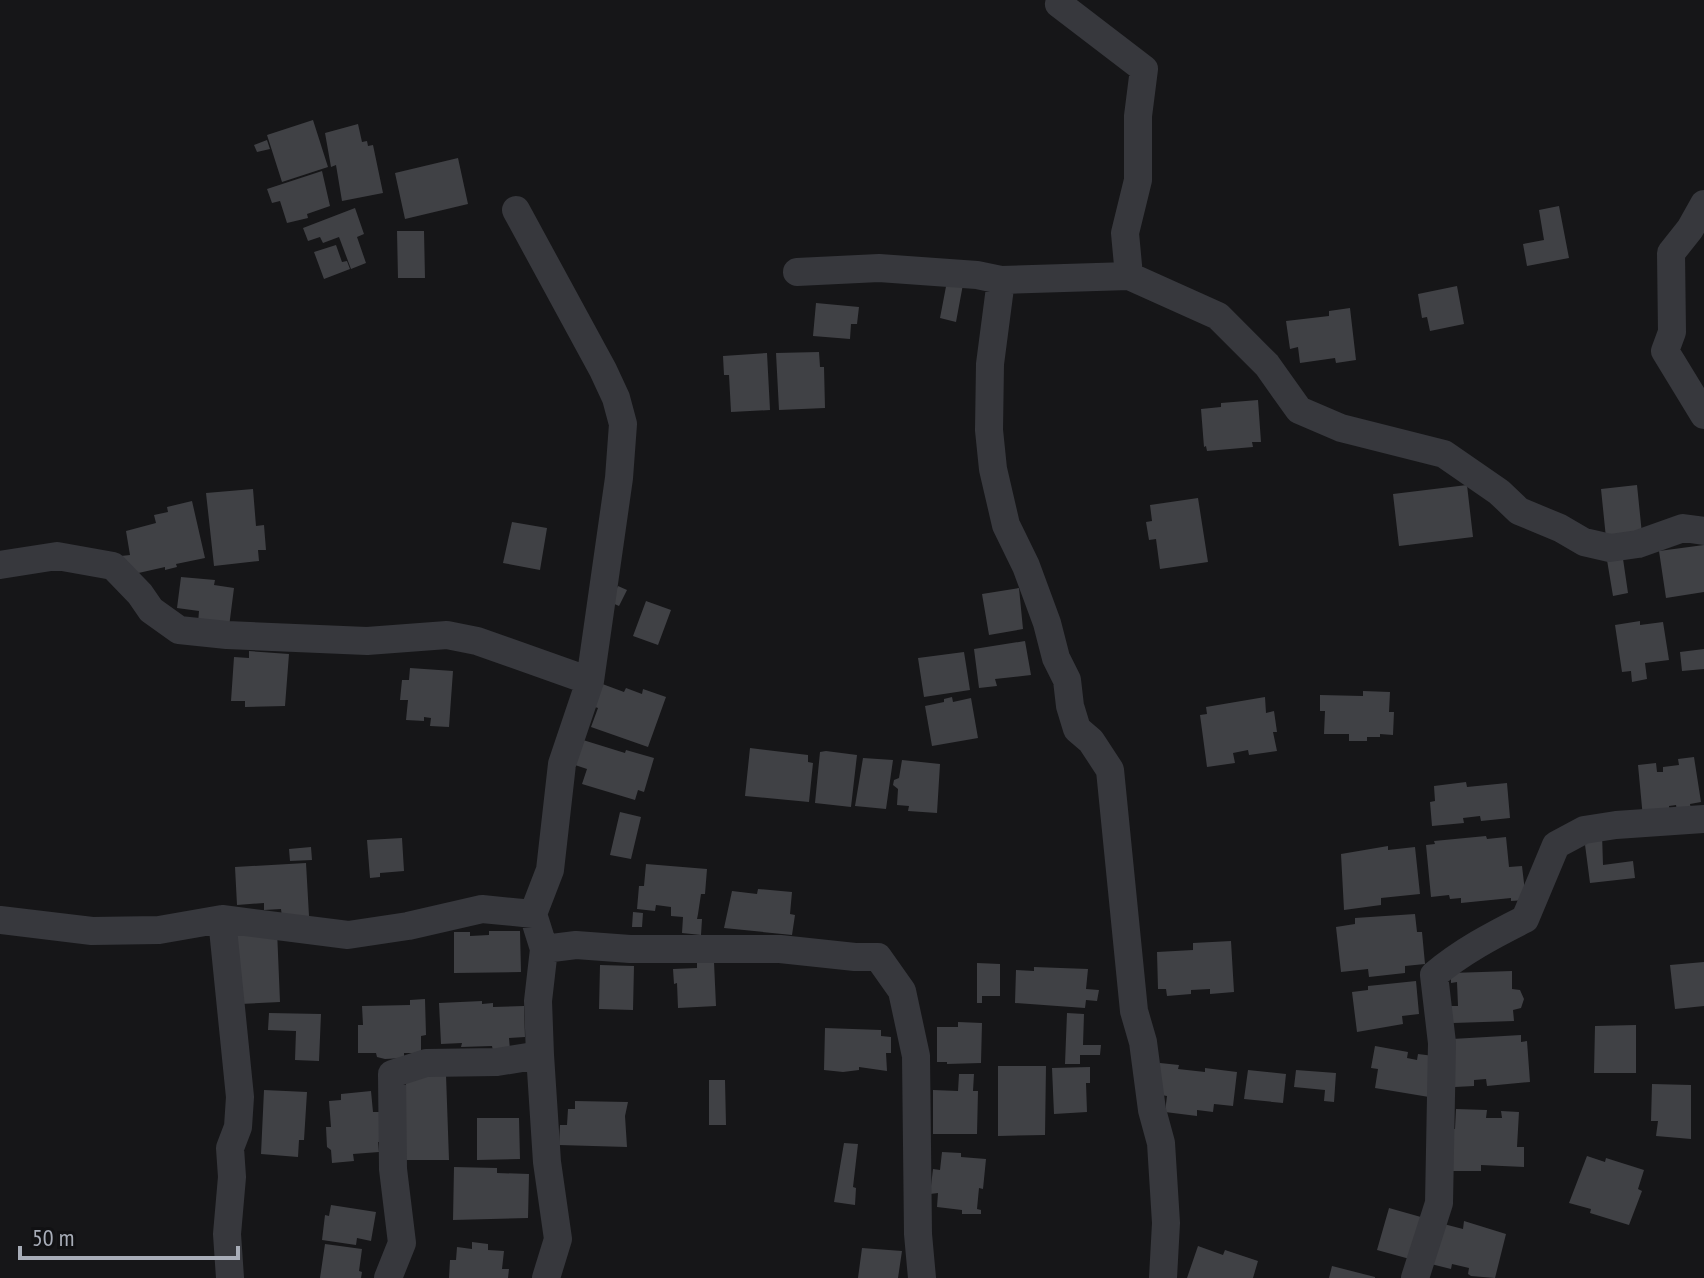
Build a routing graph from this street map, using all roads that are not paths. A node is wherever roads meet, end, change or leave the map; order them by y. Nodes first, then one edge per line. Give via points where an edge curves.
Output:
1 (1060, 0) edge
2 (1704, 204) edge
3 (516, 210) dead end
4 (797, 272) dead end
5 (1129, 276) junction
6 (1001, 280) junction
7 (1704, 415) edge
8 (1704, 531) edge
9 (0, 565) edge
10 (590, 681) junction
11 (1704, 819) edge
12 (533, 914) junction
13 (222, 919) junction
14 (0, 920) edge
15 (544, 949) junction
16 (540, 1055) junction
17 (230, 1278) edge
18 (388, 1278) edge
19 (546, 1278) edge
20 (922, 1278) edge
21 (1163, 1278) edge
22 (1415, 1278) edge

1 - 5 street via 1144,69 1138,180 1125,233
2 - 7 street via 1671,253 1672,332 1665,351
3 - 10 street via 603,370 623,424
4 - 6 street via 879,268
5 - 6 street
5 - 8 street via 1218,316 1267,365 1299,410 1341,428 1444,454 1519,511 1584,542 1610,548 1683,528
6 - 21 street via 990,364 993,469 1006,525 1067,680 1077,729 1110,770 1134,1011 1161,1143
9 - 10 street via 57,556 113,566 151,610 179,630 367,641 447,635
10 - 12 street via 562,764 550,870
11 - 22 street via 1584,830 1556,845 1525,919 1434,975 1442,1043 1439,1203
12 - 13 street via 482,909 348,935
12 - 15 street
13 - 14 street via 159,930 92,931
13 - 17 street via 240,1097 230,1148
15 - 16 street via 538,1001
15 - 20 street via 780,949 878,957 902,991 916,1056
16 - 18 street via 426,1063 392,1074 393,1169 402,1243
16 - 19 street via 558,1239

